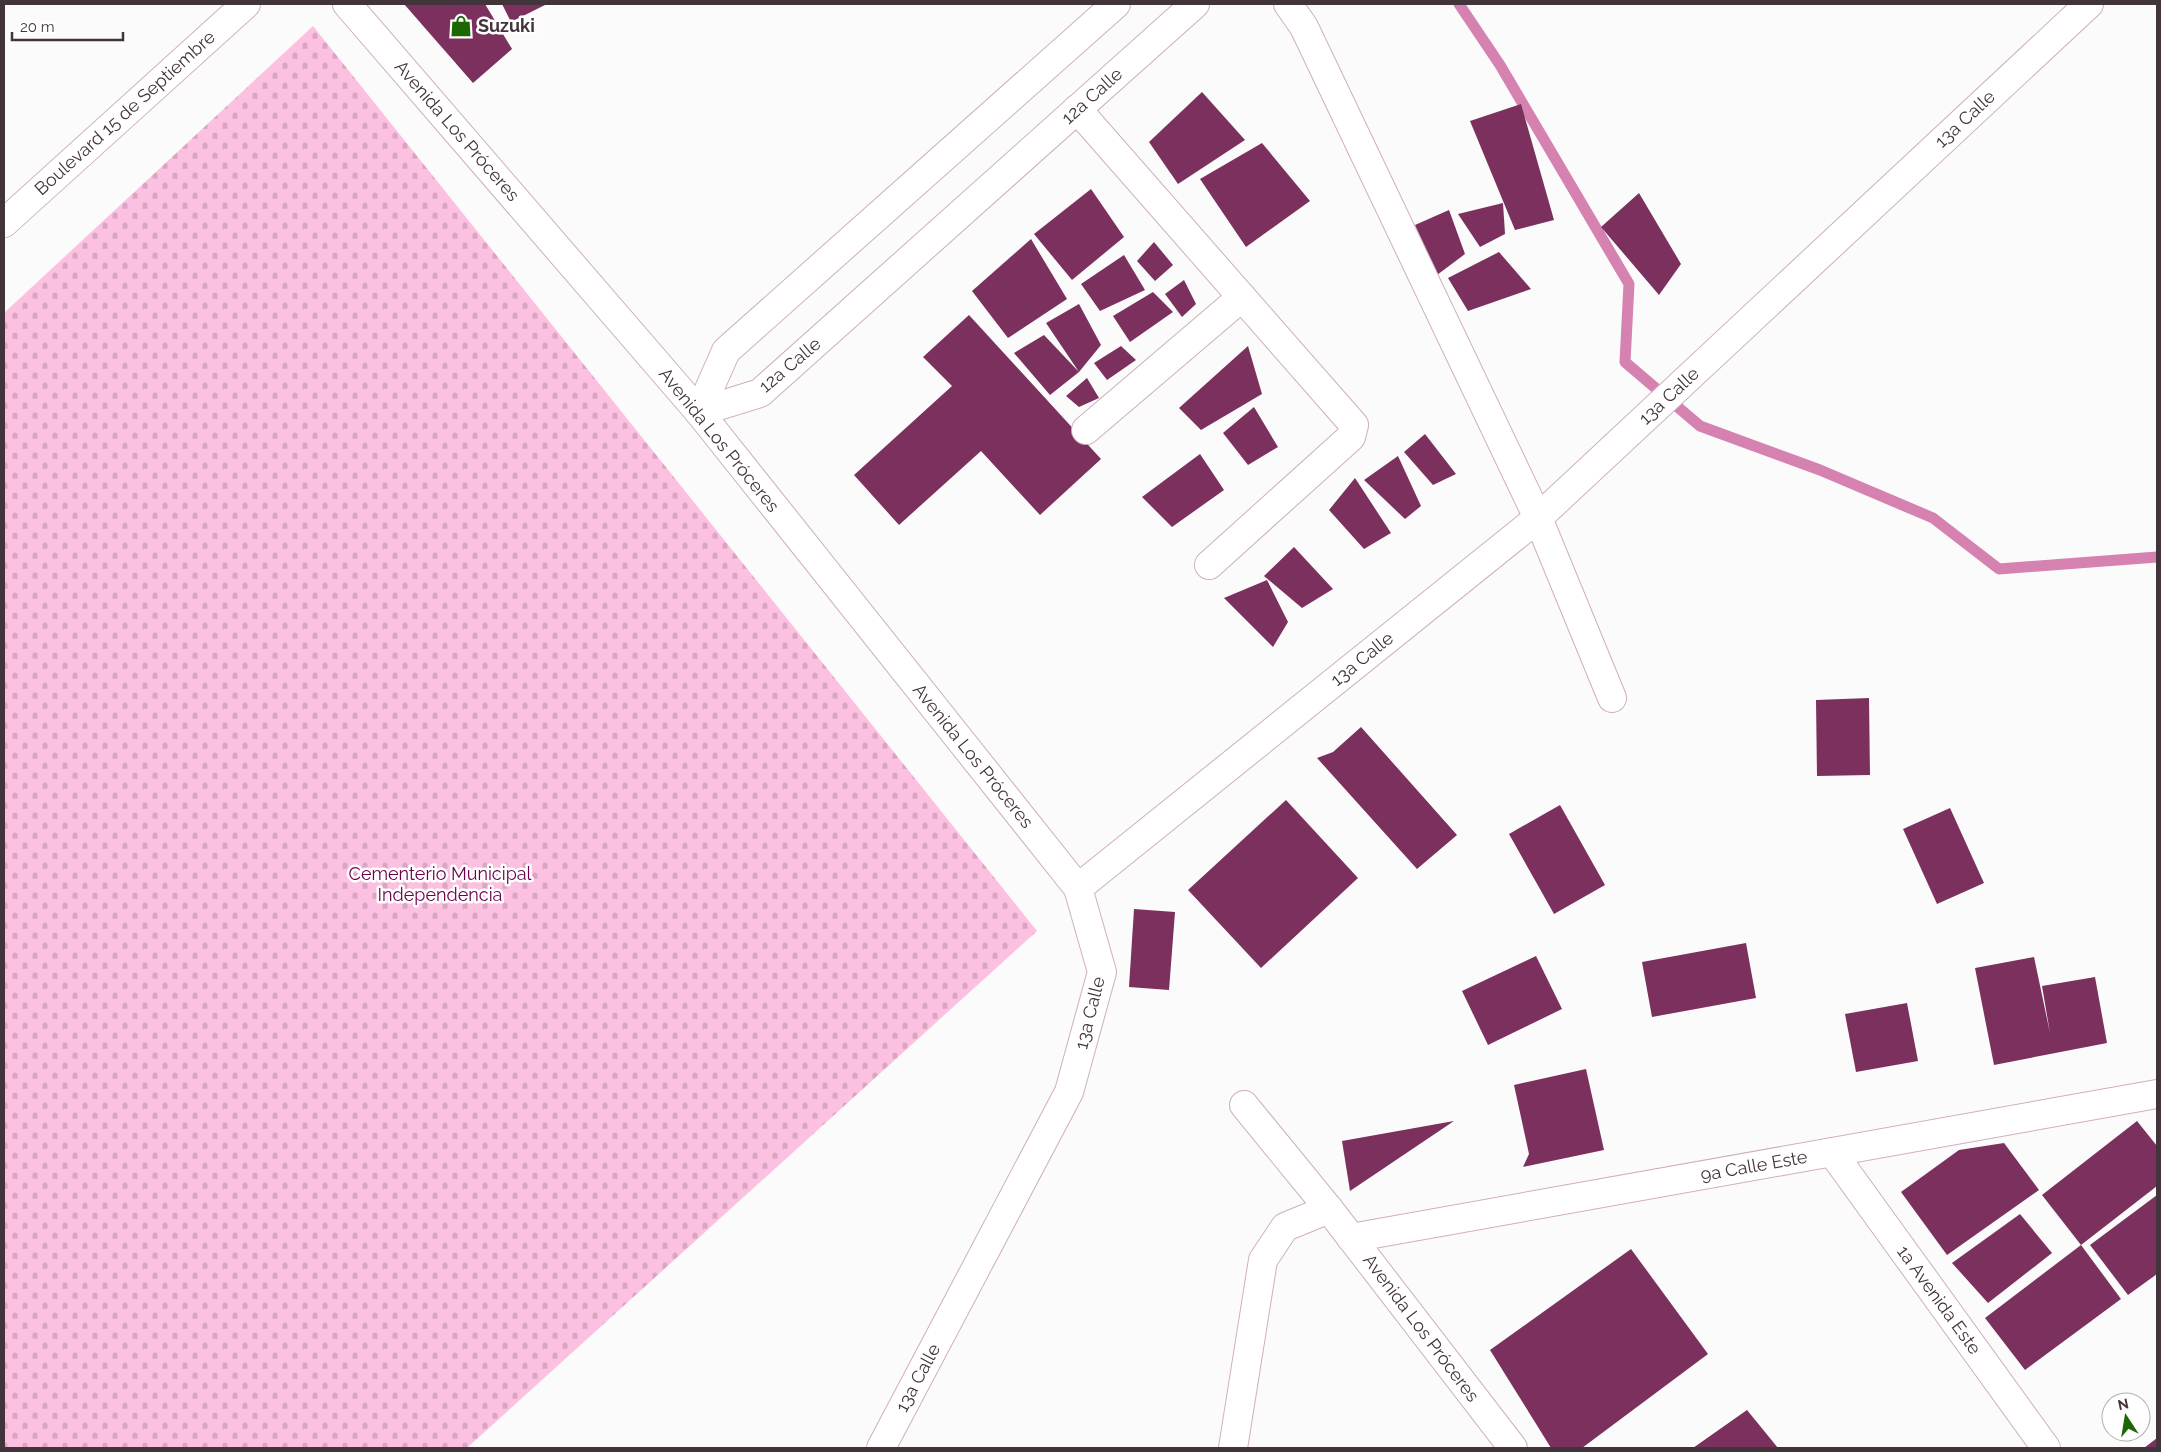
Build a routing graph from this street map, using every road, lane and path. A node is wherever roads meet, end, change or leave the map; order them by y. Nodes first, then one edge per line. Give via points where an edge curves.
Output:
1 (246, 4) edge
2 (347, 4) edge
3 (1116, 4) edge
4 (1195, 4) edge
5 (1288, 4) edge
6 (2089, 4) edge
7 (1077, 110) junction
8 (4, 223) edge
9 (1242, 297) junction
10 (699, 412) junction
11 (1086, 430) dead end
12 (1538, 518) junction
13 (1209, 565) dead end
14 (1612, 698) dead end
15 (1078, 888) junction
16 (2157, 1094) edge
17 (1244, 1105) dead end
18 (1832, 1152) junction
19 (1329, 1209) junction
20 (1351, 1238) junction
21 (881, 1448) edge
22 (1233, 1448) edge
23 (1513, 1448) edge
24 (2046, 1448) edge

1 - 8 street, Boulevard 15 de Septiembre
2 - 10 street, Avenida Los Próceres
3 - 10 street via 726,350
4 - 7 street, 12a Calle
5 - 12 street via 1304,27
6 - 12 street, 13a Calle
7 - 9 street
7 - 10 street, 12a Calle via 760,393
9 - 11 street
9 - 13 street via 1354,425 1351,437
10 - 15 street, Avenida Los Próceres
12 - 14 street
12 - 15 street, 13a Calle
15 - 21 street, 13a Calle via 1102,972 1069,1092
16 - 18 street, 9a Calle Este
17 - 19 street, Avenida Los Próceres
18 - 20 street, 9a Calle Este
18 - 24 street, 1a Avenida Este
19 - 20 street, Avenida Los Próceres
19 - 22 street via 1285,1227 1263,1260
20 - 23 street, Avenida Los Próceres

